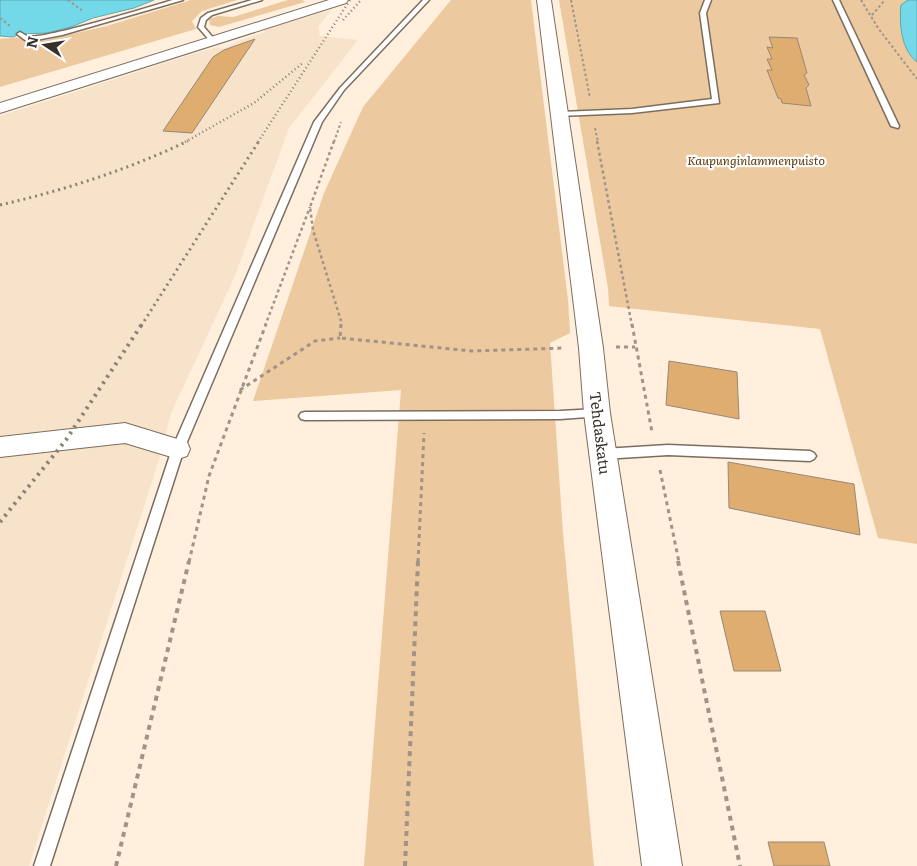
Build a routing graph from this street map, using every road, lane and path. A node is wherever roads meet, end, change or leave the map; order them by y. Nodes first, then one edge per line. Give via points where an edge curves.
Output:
1 (68, 0) edge
2 (180, 0) edge
3 (259, 0) edge
4 (342, 0) edge
5 (426, 0) edge
6 (544, 0) edge
7 (708, 0) edge
8 (836, 0) edge
9 (862, 0) edge
10 (884, 0) edge
11 (86, 14) dead end
12 (872, 15) junction
13 (20, 34) dead end
14 (213, 41) junction
15 (917, 79) edge
16 (0, 108) edge
17 (561, 114) junction
18 (343, 119) dead end
19 (895, 126) dead end
20 (310, 207) junction
21 (340, 338) junction
22 (635, 347) dead end
23 (591, 348) junction
24 (240, 390) junction
25 (597, 414) junction
26 (425, 415) junction
27 (305, 416) dead end
28 (0, 447) edge
29 (178, 449) junction
30 (603, 454) junction
31 (810, 456) dead end
32 (42, 866) edge
33 (116, 866) edge
34 (406, 866) edge
35 (662, 866) edge

1 - 11 path
2 - 13 lane via 62,33 36,38 24,38
3 - 14 lane via 203,19 202,27
4 - 14 street
5 - 29 lane via 342,89 318,122
6 - 17 street, Tehdaskatu
7 - 17 lane via 703,13 716,101 632,111
8 - 19 lane
9 - 12 path
10 - 12 path
12 - 15 path via 878,28
14 - 16 street
17 - 23 street, Tehdaskatu
18 - 20 path
20 - 21 path via 313,230 341,321
20 - 24 path
21 - 23 path via 472,351
21 - 24 path via 315,341
22 - 23 path
23 - 25 street, Tehdaskatu
24 - 33 path via 209,476
25 - 26 lane
25 - 30 street, Tehdaskatu
26 - 27 lane
26 - 34 path
28 - 29 street via 125,433
29 - 32 lane
30 - 31 lane via 668,450
30 - 35 street, Tehdaskatu

